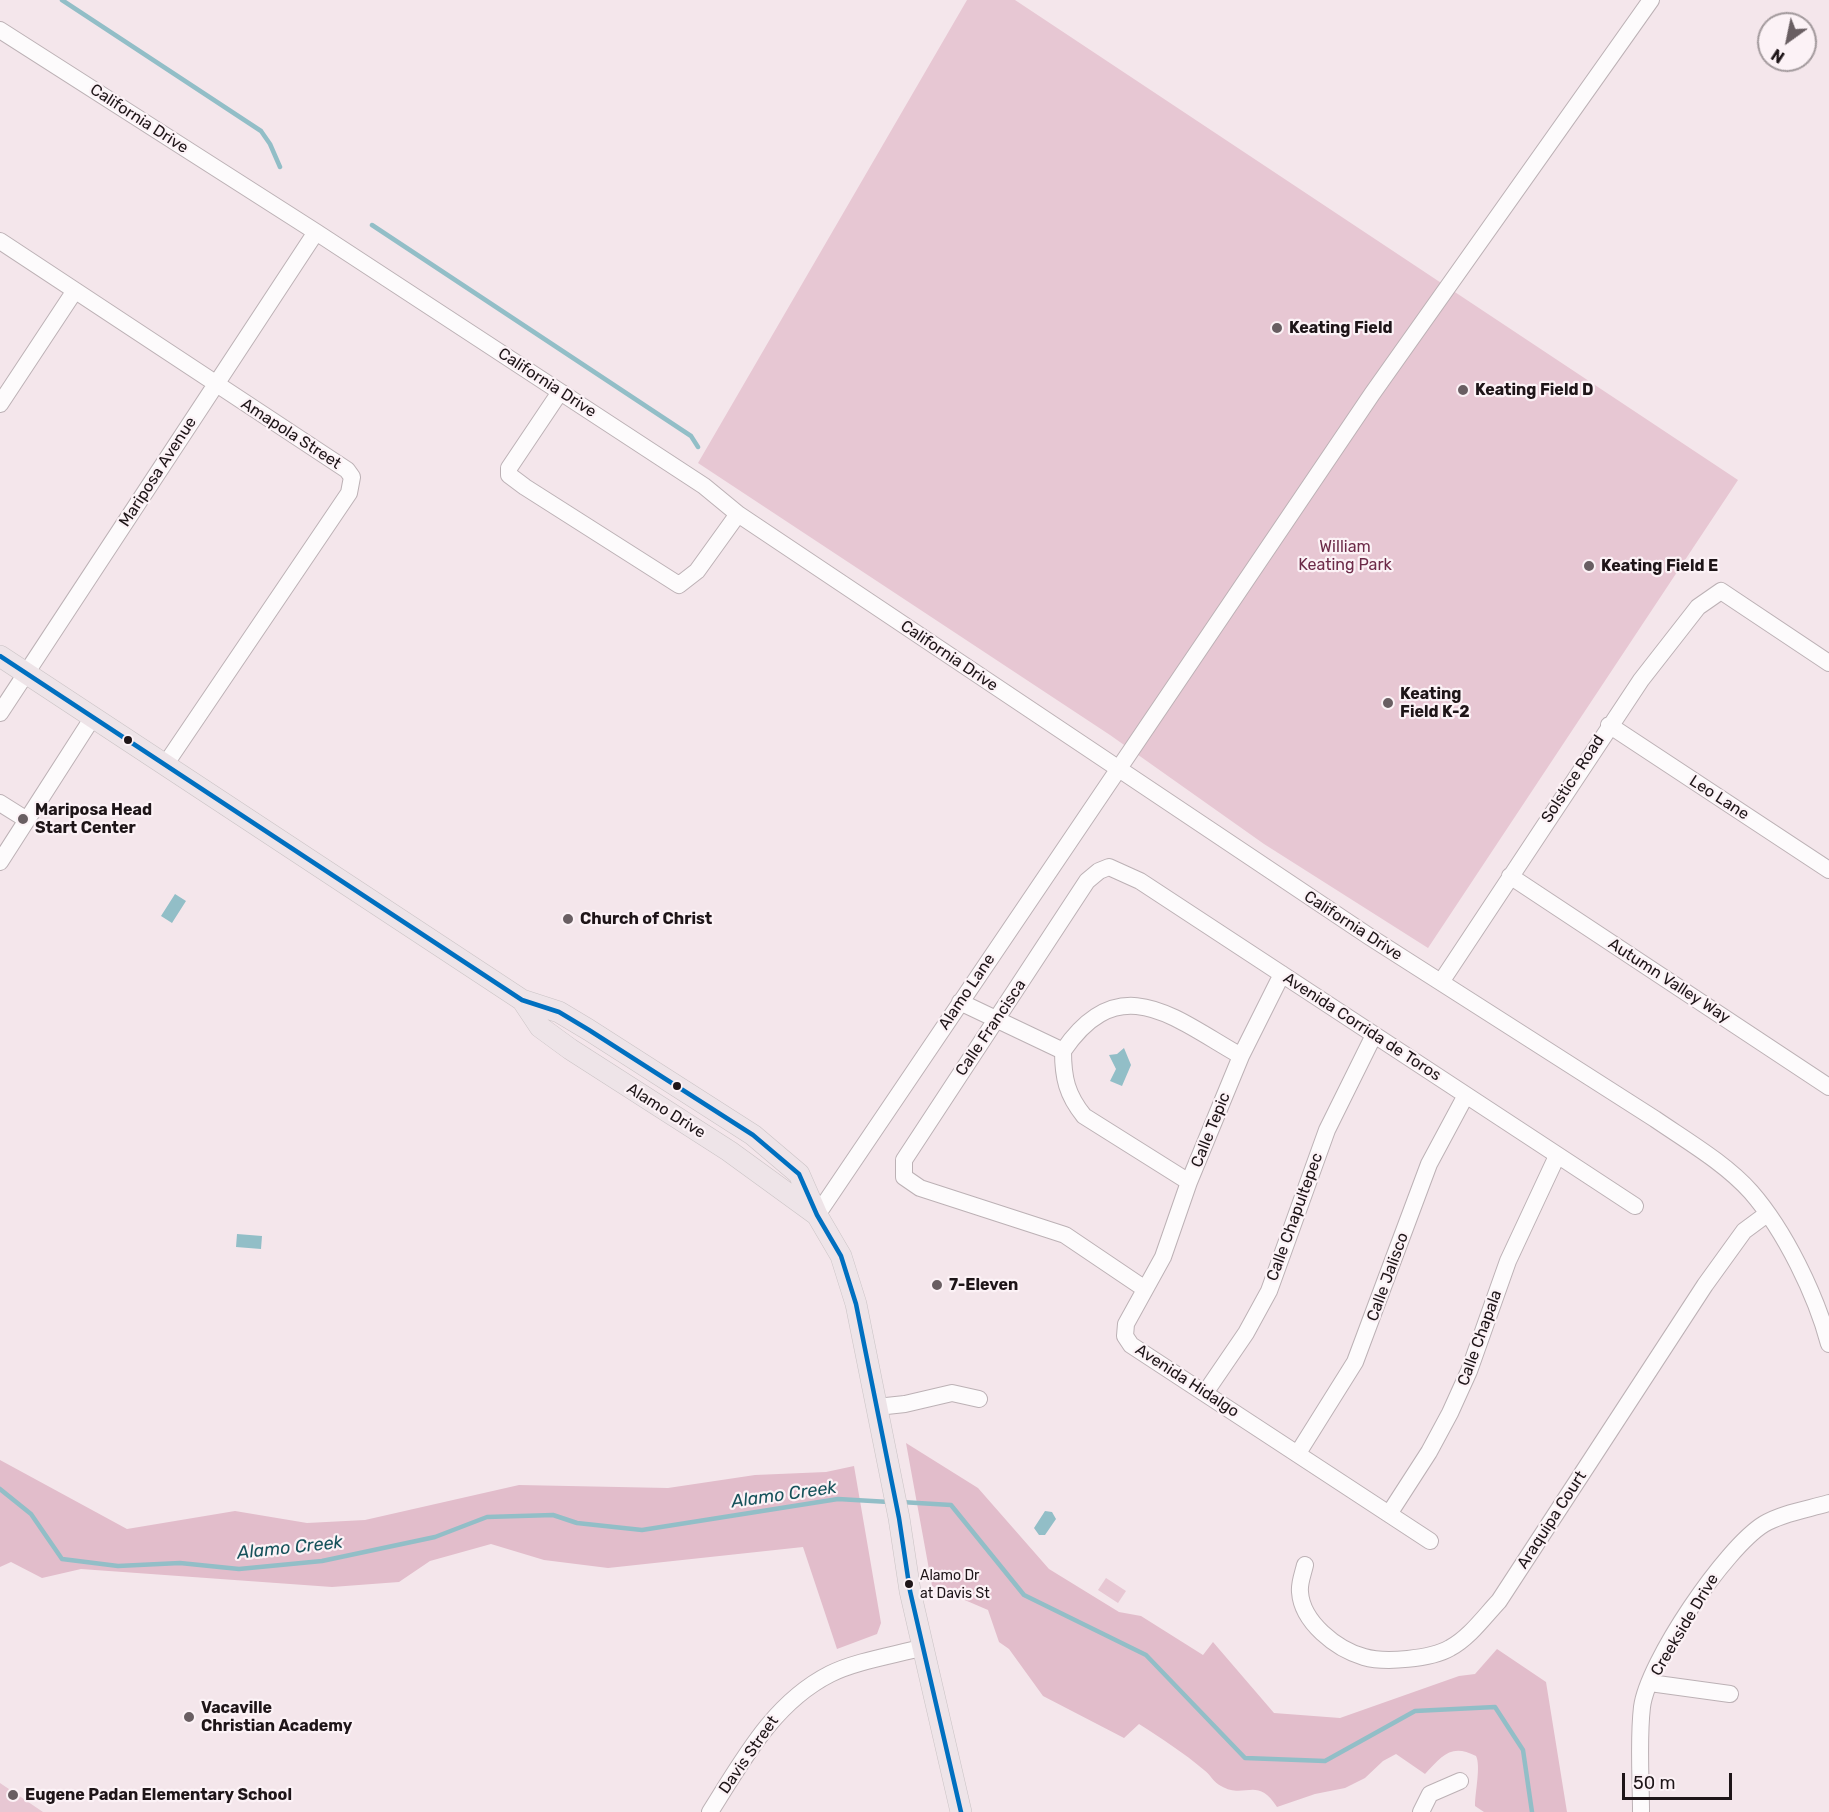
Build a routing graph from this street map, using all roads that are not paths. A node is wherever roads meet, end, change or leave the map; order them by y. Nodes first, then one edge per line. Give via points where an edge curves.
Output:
1 (1651, 0) edge
2 (0, 30) edge
3 (316, 232) junction
4 (0, 242) edge
5 (74, 292) junction
6 (216, 384) junction
7 (560, 392) junction
8 (0, 404) edge
9 (738, 514) junction
10 (0, 656) edge
11 (1829, 663) edge
12 (26, 673) junction
13 (0, 713) edge
14 (93, 717) junction
15 (1608, 725) junction
16 (165, 765) junction
17 (1118, 770) junction
18 (0, 802) edge
19 (27, 820) junction
20 (0, 862) edge
21 (1829, 870) edge
22 (1509, 876) junction
23 (1087, 881) joint
24 (1282, 974) junction
25 (1441, 981) junction
26 (522, 1000) junction
27 (960, 1002) junction
28 (997, 1020) junction
29 (542, 1028) junction
30 (1374, 1035) junction
31 (1063, 1051) junction
32 (1241, 1056) junction
33 (1829, 1087) edge
34 (1466, 1095) junction
35 (703, 1103) junction
36 (1557, 1156) junction
37 (1190, 1182) junction
38 (1635, 1206) dead end
39 (1767, 1214) junction
40 (817, 1215) junction
41 (1145, 1289) junction
42 (1829, 1344) edge
43 (1205, 1393) junction
44 (979, 1399) dead end
45 (877, 1407) junction
46 (1298, 1453) junction
47 (1829, 1503) edge
48 (1389, 1514) junction
49 (1430, 1541) dead end
50 (1305, 1565) dead end
51 (924, 1647) junction
52 (1650, 1683) junction
53 (1730, 1694) dead end
54 (1460, 1782) dead end
55 (710, 1812) edge
56 (961, 1812) edge
57 (1421, 1812) edge
58 (1641, 1812) edge

1 - 17 street, Alamo Lane via 1372,394
2 - 3 street, California Drive
3 - 6 street, Mariposa Avenue
3 - 7 street, California Drive
4 - 5 street, Amapola Street
5 - 6 street, Amapola Street
5 - 8 street
6 - 12 street, Mariposa Avenue
6 - 16 street, Amapola Street via 347,470 352,488
7 - 9 street, California Drive via 704,486
7 - 9 street via 509,468 508,475 525,487 679,585 697,571
9 - 17 street, California Drive
10 - 12 main road, Alamo Drive
11 - 15 street, Solstice Road via 1721,591 1698,607
12 - 13 street, Mariposa Avenue
12 - 14 main road, Alamo Drive
14 - 16 main road, Alamo Drive
14 - 19 street
15 - 21 street, Leo Lane
15 - 22 street, Solstice Road
16 - 26 main road, Alamo Drive
17 - 25 street, California Drive
17 - 27 street, Alamo Lane
18 - 19 street
19 - 20 street
22 - 25 street, Solstice Road
22 - 33 street, Autumn Valley Way
23 - 24 street, Avenida Corrida de Toros via 1109,867 1125,872
23 - 28 street, Calle Francisca
24 - 30 street, Avenida Corrida de Toros
24 - 32 street, Calle Tepic
25 - 39 street, California Drive via 1699,1149 1750,1192
26 - 29 main road, Alamo Drive
26 - 35 main road, Alamo Drive via 559,1012
27 - 28 street
27 - 40 street, Alamo Lane
28 - 31 street
28 - 41 street, Calle Francisca via 904,1160 904,1177 921,1188 1065,1235
29 - 35 main road via 577,1039 673,1096
29 - 40 main road, Alamo Drive via 729,1151
30 - 34 street, Avenida Corrida de Toros
30 - 43 street, Calle Chapultepec via 1327,1130 1269,1291
31 - 32 street via 1086,1021 1120,1006 1141,1006 1160,1011
31 - 37 street via 1065,1082 1071,1100 1084,1116
32 - 37 street, Calle Tepic
34 - 36 street, Avenida Corrida de Toros
34 - 46 street, Calle Jalisco via 1429,1164 1355,1362
35 - 40 main road, Alamo Drive via 753,1135 799,1174
36 - 38 street, Avenida Corrida de Toros
36 - 48 street, Calle Chapala via 1508,1261 1455,1402
37 - 41 street, Calle Tepic via 1163,1257
39 - 42 street, California Drive via 1814,1299
39 - 50 street, Araquipa Court via 1744,1231 1705,1286 1499,1601 1449,1649 1390,1660 1364,1657 1339,1645 1306,1614 1300,1584
40 - 45 main road, Alamo Drive via 841,1256 851,1286
41 - 43 street, Avenida Hidalgo via 1126,1324 1125,1336 1131,1345
43 - 46 street, Avenida Hidalgo
44 - 45 street via 952,1393
45 - 51 main road, Alamo Drive
46 - 48 street, Avenida Hidalgo
47 - 52 street, Creekside Drive via 1766,1522 1732,1551 1665,1651
48 - 49 street, Avenida Hidalgo
51 - 55 street, Davis Street via 832,1673 801,1692 777,1713 755,1742
51 - 56 main road, Alamo Drive
52 - 53 street
52 - 58 street, Creekside Drive via 1642,1705
54 - 57 street via 1430,1794

